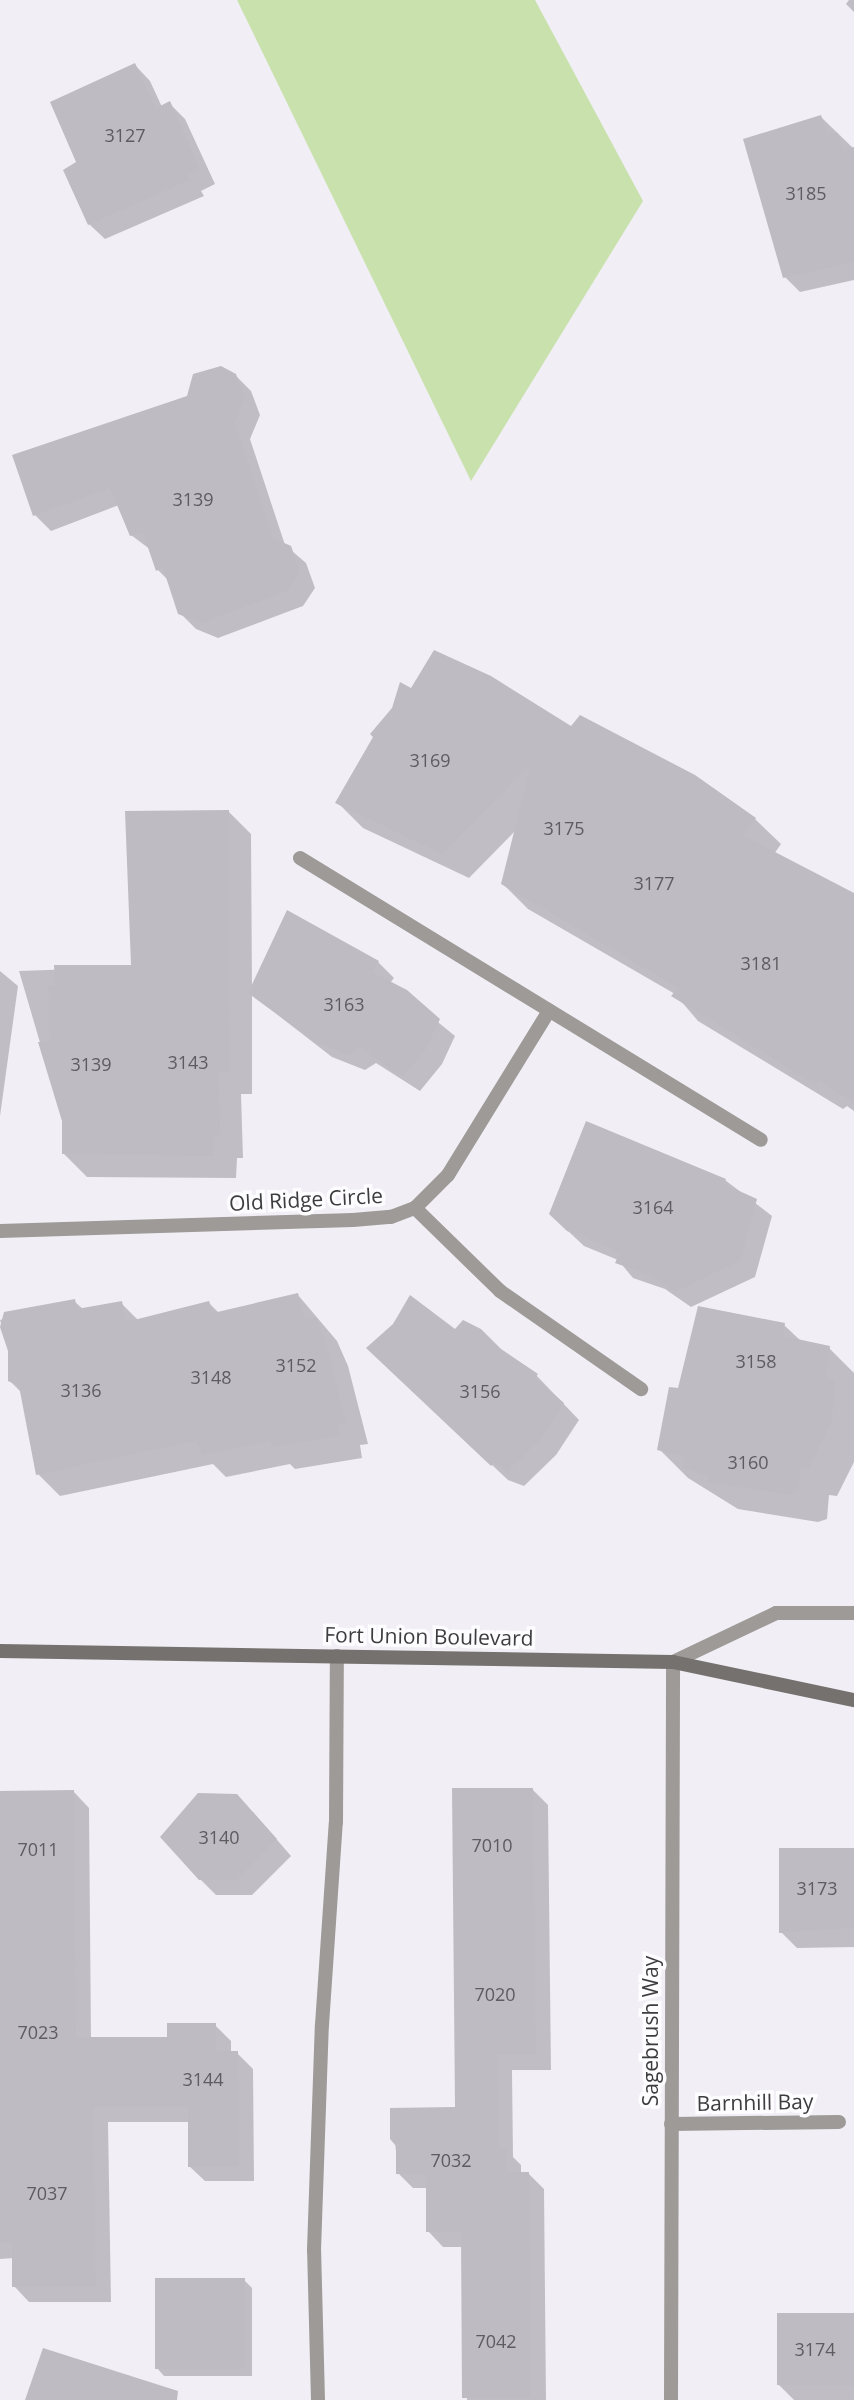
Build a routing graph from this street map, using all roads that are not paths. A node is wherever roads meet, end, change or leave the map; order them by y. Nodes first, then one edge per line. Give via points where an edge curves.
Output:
1 (300, 858) dead end
2 (550, 1011) junction
3 (761, 1140) dead end
4 (415, 1208) junction
5 (0, 1231) edge
6 (640, 1389) dead end
7 (854, 1613) edge
8 (0, 1651) edge
9 (337, 1656) junction
10 (673, 1662) junction
11 (854, 1700) edge
12 (839, 2122) dead end
13 (671, 2124) junction
14 (318, 2400) edge
15 (671, 2400) edge

1 - 2 street
2 - 3 street
2 - 4 street, Old Ridge Circle via 448,1175
4 - 5 street, Old Ridge Circle via 391,1217 353,1220
4 - 6 street via 500,1291
7 - 10 street via 776,1613
8 - 9 main road, Fort Union Boulevard
9 - 10 main road, Fort Union Boulevard
9 - 14 street via 336,1822 322,2025 314,2250
10 - 11 main road, Fort Union Boulevard
10 - 13 street, Sagebrush Way
12 - 13 street, Barnhill Bay
13 - 15 street, Sagebrush Way

